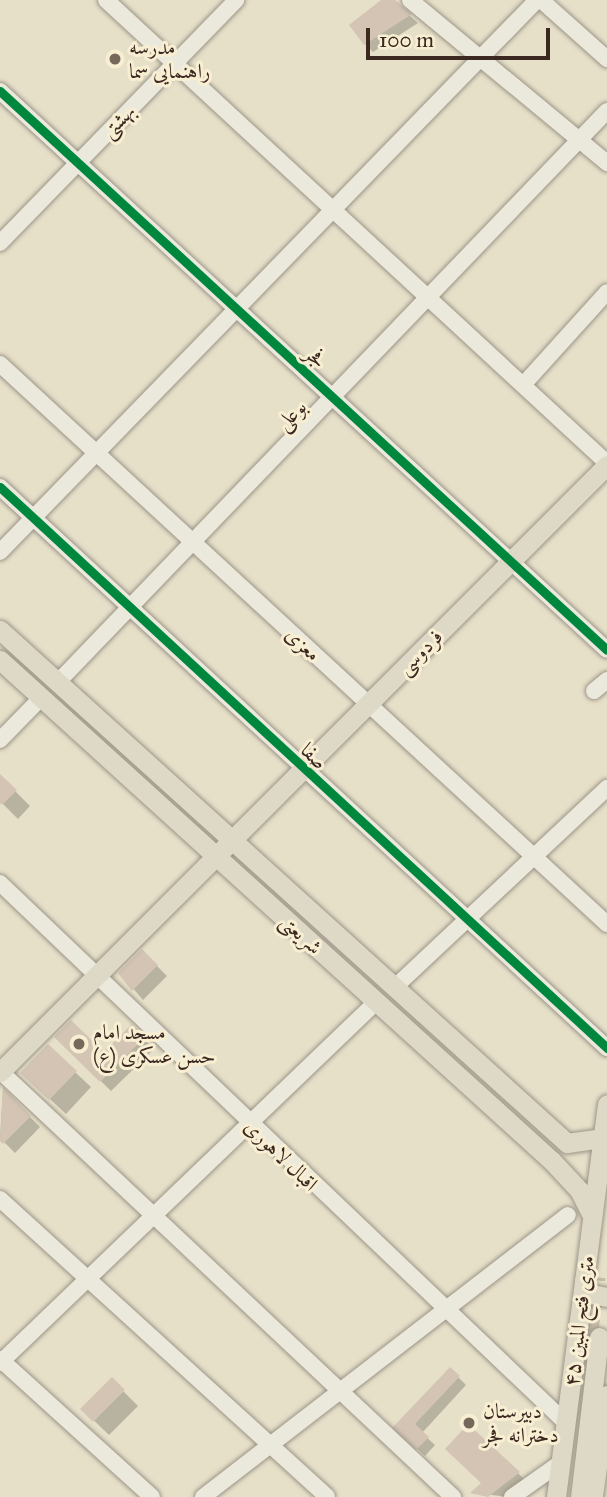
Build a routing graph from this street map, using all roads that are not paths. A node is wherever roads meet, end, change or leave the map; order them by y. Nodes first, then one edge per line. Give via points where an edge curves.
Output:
1 (106, 0) edge
2 (236, 0) edge
3 (410, 0) edge
4 (539, 0) edge
5 (480, 58) junction
6 (607, 59) edge
7 (175, 63) junction
8 (0, 91) edge
9 (607, 111) edge
10 (579, 140) junction
11 (77, 163) junction
12 (607, 163) edge
13 (334, 209) junction
14 (0, 243) edge
15 (607, 292) edge
16 (429, 296) junction
17 (237, 308) junction
18 (0, 364) edge
19 (523, 385) junction
20 (333, 397) junction
21 (96, 453) junction
22 (607, 464) edge
23 (0, 487) edge
24 (33, 518) junction
25 (193, 542) junction
26 (0, 552) edge
27 (510, 562) junction
28 (130, 607) junction
29 (0, 629) edge
30 (607, 650) edge
31 (0, 660) edge
32 (607, 680) edge
33 (58, 682) junction
34 (594, 691) dead end
35 (41, 698) junction
36 (368, 704) junction
37 (0, 740) edge
38 (303, 769) junction
39 (607, 788) edge
40 (232, 840) junction
41 (216, 856) junction
42 (533, 857) junction
43 (0, 883) edge
44 (465, 920) junction
45 (607, 924) edge
46 (96, 976) junction
47 (395, 988) junction
48 (376, 1002) junction
49 (607, 1048) edge
50 (0, 1071) edge
51 (607, 1104) edge
52 (250, 1125) junction
53 (604, 1130) edge
54 (567, 1143) junction
55 (552, 1161) junction
56 (607, 1189) edge
57 (0, 1199) edge
58 (568, 1215) dead end
59 (592, 1215) junction
60 (153, 1217) junction
61 (590, 1279) junction
62 (89, 1280) junction
63 (607, 1297) edge
64 (444, 1311) junction
65 (593, 1334) edge
66 (1, 1361) edge
67 (339, 1393) junction
68 (607, 1395) edge
69 (566, 1423) junction
70 (604, 1432) edge
71 (270, 1446) junction
72 (603, 1462) edge
73 (560, 1463) junction
74 (152, 1497) edge
75 (204, 1497) edge
76 (327, 1497) edge
77 (453, 1497) edge
78 (512, 1497) edge
79 (556, 1497) edge
80 (566, 1497) edge
81 (580, 1497) edge
82 (593, 1497) edge

1 - 7 street
2 - 7 street, بهشتی
3 - 5 street
4 - 5 street
4 - 6 street
5 - 10 street
5 - 13 street
7 - 11 street, بهشتی
7 - 13 street
8 - 11 street, فجر
9 - 10 street, بوعلی
10 - 12 street
10 - 16 street, بوعلی
11 - 14 street, بهشتی
11 - 17 street, فجر
13 - 16 street
13 - 17 street
15 - 19 street
16 - 19 street
16 - 20 street, بوعلی
17 - 20 street, فجر
17 - 21 street
18 - 21 street, معزی
19 - 22 street
20 - 25 street, بوعلی
20 - 27 street, فجر
21 - 24 street
21 - 25 street, معزی
22 - 27 main road, فردوسی
23 - 24 street, صفا
24 - 26 street
24 - 28 street, صفا
25 - 28 street, بوعلی
25 - 36 street, معزی
27 - 30 street, فجر
27 - 36 main road, فردوسی
28 - 33 street, بوعلی
28 - 38 street, صفا
29 - 33 main road, شریعتی
31 - 35 main road, شریعتی
32 - 34 street
33 - 40 main road, شریعتی
35 - 37 street
35 - 41 main road, شریعتی
36 - 38 main road, فردوسی
36 - 42 street, معزی
38 - 40 main road, فردوسی
38 - 44 street, صفا
39 - 42 street
40 - 41 main road, فردوسی
40 - 47 main road, شریعتی
41 - 46 main road
41 - 48 main road, شریعتی
42 - 44 street
42 - 45 street, معزی
43 - 46 street, اقبال لاهوری
44 - 47 street
44 - 49 street, صفا
46 - 50 main road
46 - 52 street, اقبال لاهوری
47 - 54 main road, شریعتی
48 - 52 street
48 - 55 main road, شریعتی
50 - 60 street
51 - 53 main road, ۴۵ متری فتح المبین
52 - 60 street
52 - 64 street, اقبال لاهوری
53 - 54 main road
53 - 59 main road, ۴۵ متری فتح المبین
54 - 55 main road via 565,1160
55 - 59 main road, شریعتی via 579,1190
56 - 61 main road
57 - 62 street
58 - 64 street
59 - 61 main road, ۴۵ متری فتح المبین
60 - 62 street
60 - 67 street
61 - 63 main road via 590,1294
61 - 65 main road, ۴۵ متری فتح المبین
62 - 66 street
62 - 71 street
64 - 67 street
64 - 69 street, اقبال لاهوری
65 - 69 main road, ۴۵ متری فتح المبین
65 - 80 main road
65 - 81 main road
66 - 74 street
67 - 71 street
67 - 77 street
68 - 70 main road, ۴۵ متری فتح المبین
69 - 73 main road, ۴۵ متری فتح المبین
70 - 72 main road, ۴۵ متری فتح المبین
71 - 75 street
71 - 76 street
72 - 82 main road, ۴۵ متری فتح المبین
73 - 78 street
73 - 79 main road, ۴۵ متری فتح المبین

